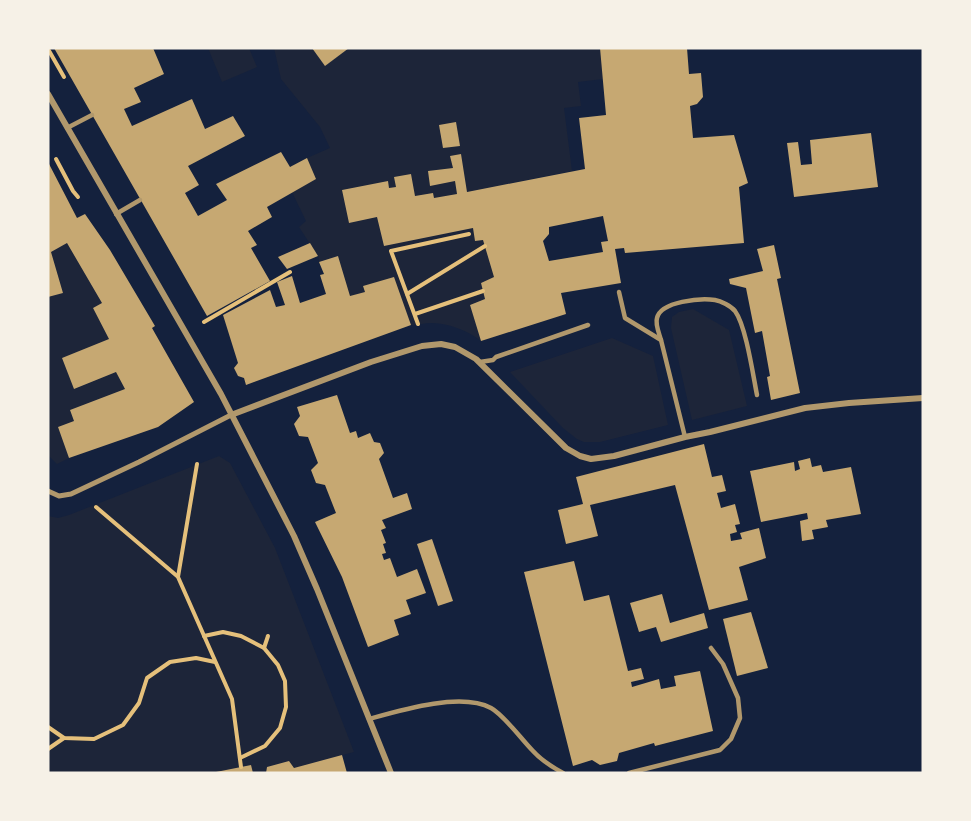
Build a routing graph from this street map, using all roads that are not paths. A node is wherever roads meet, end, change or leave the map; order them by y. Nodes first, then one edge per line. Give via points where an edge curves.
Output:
1 (48, 94) edge
2 (89, 117) road end
3 (67, 128) junction
4 (140, 200) dead end
5 (116, 214) junction
6 (619, 292) dead end
7 (588, 325) dead end
8 (661, 340) junction
9 (480, 363) junction
10 (758, 395) dead end
11 (923, 398) edge
12 (231, 415) junction
13 (685, 437) junction
14 (48, 491) edge
15 (711, 648) dead end
16 (369, 719) junction
17 (391, 773) edge
18 (562, 773) edge
19 (628, 773) edge

1 - 3 street
2 - 3 lane
3 - 5 street
4 - 5 lane
5 - 12 street
6 - 8 lane via 625,318
7 - 9 lane
8 - 10 lane via 656,320 660,311 675,303 716,300 732,308 741,320
8 - 13 lane
9 - 12 street via 455,347 422,346
9 - 13 street via 566,448 580,456 614,456
11 - 13 street via 806,408
12 - 14 street via 71,494 59,496
12 - 16 street via 294,536
15 - 19 lane via 738,698 741,718 731,739 720,750
16 - 17 street
16 - 18 lane via 444,703 473,703 492,708 534,753

